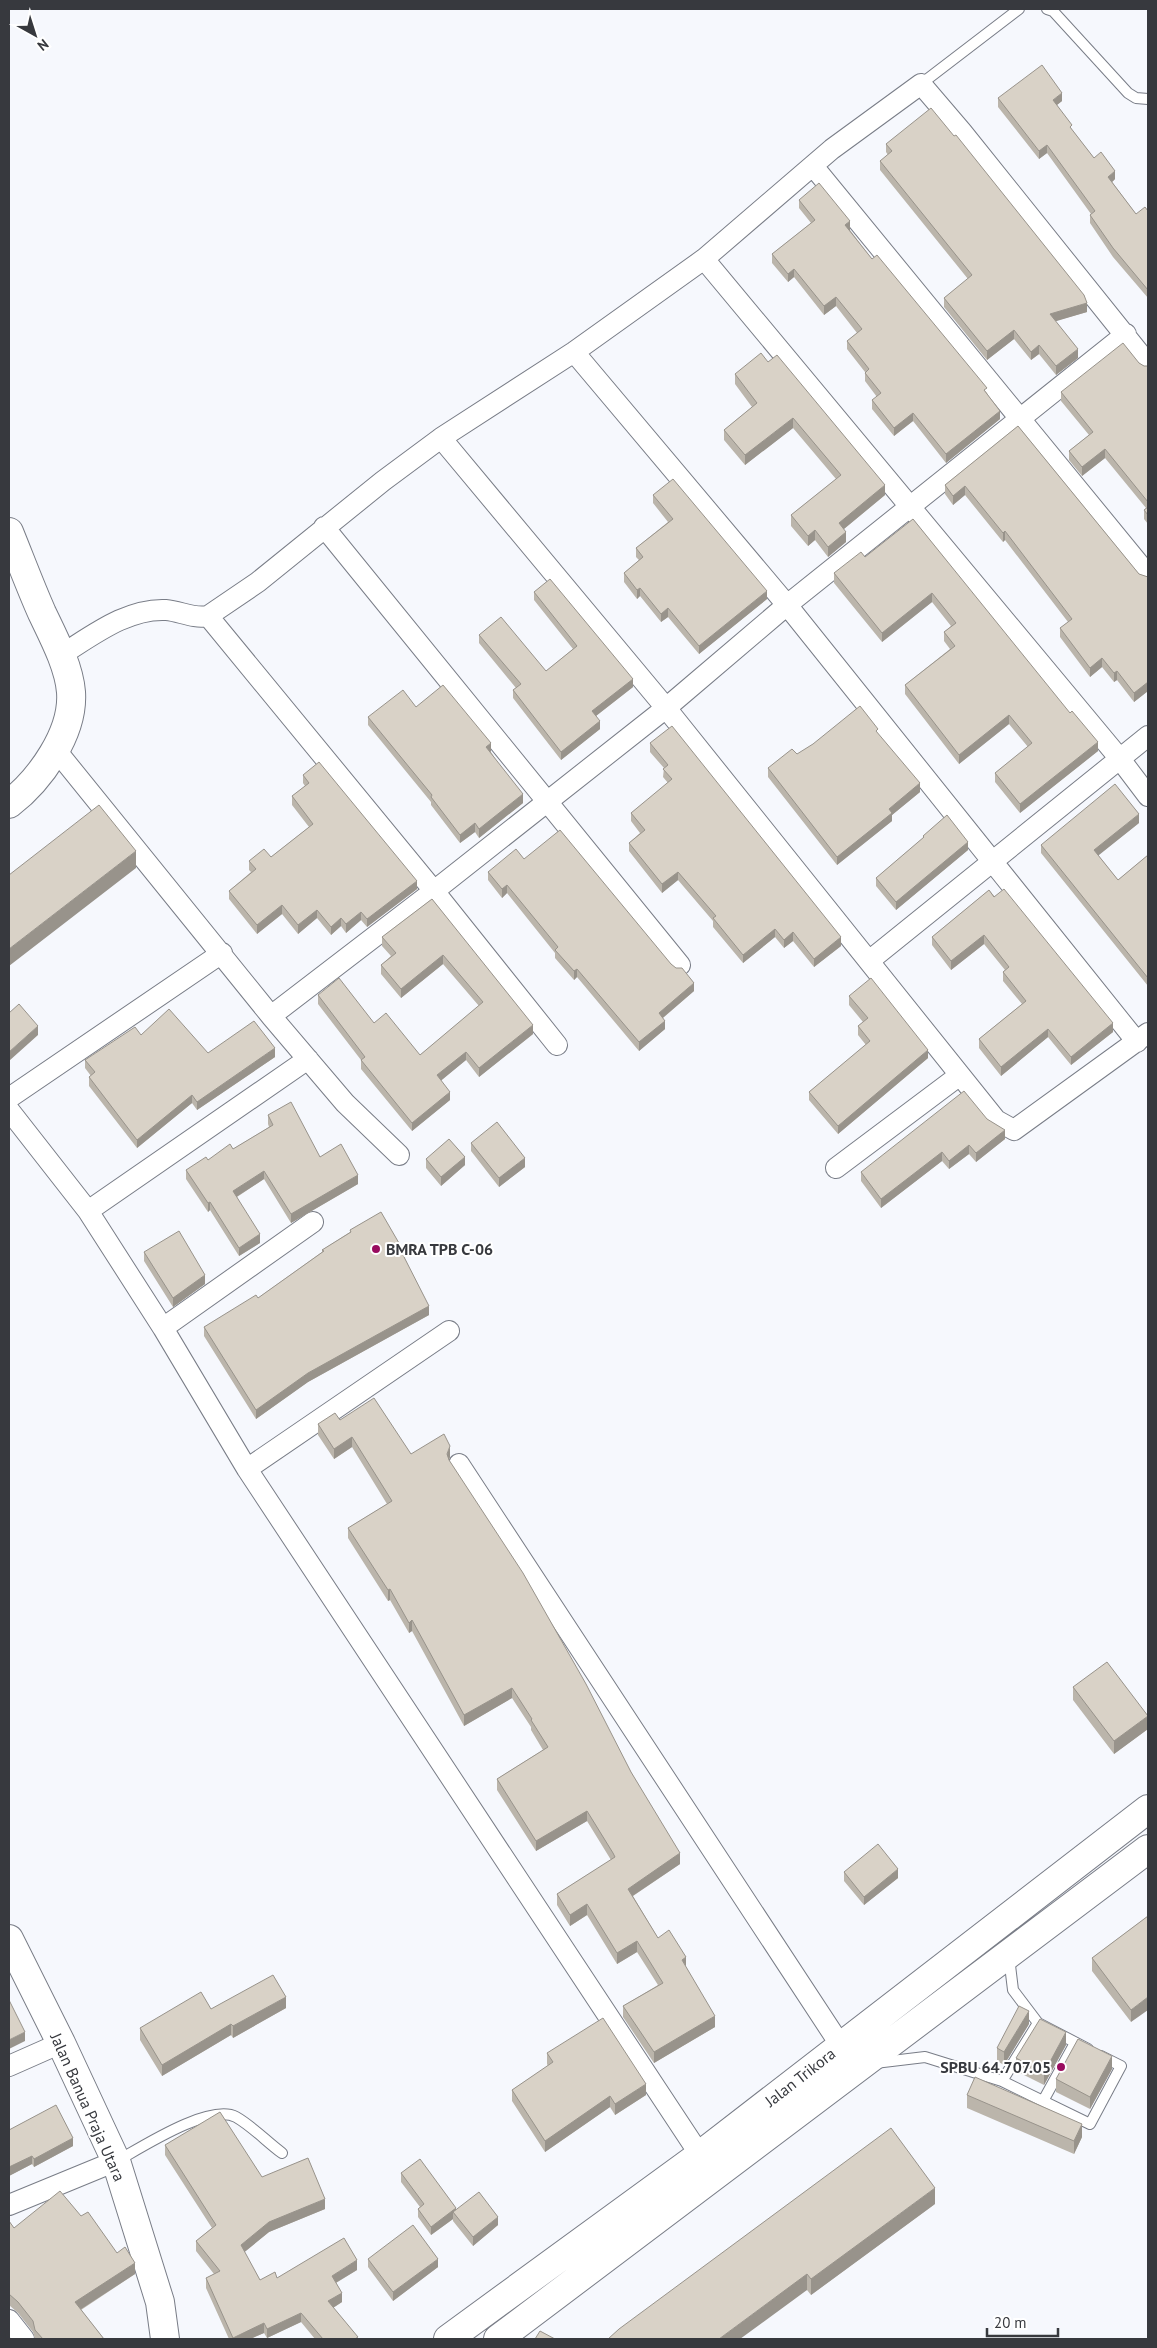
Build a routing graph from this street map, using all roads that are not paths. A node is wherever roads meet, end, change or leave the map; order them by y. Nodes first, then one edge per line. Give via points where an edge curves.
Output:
1 (1019, 9) edge
2 (1047, 9) edge
3 (921, 84) junction
4 (1148, 99) edge
5 (813, 166) junction
6 (704, 259) junction
7 (1126, 334) junction
8 (574, 352) junction
9 (1148, 364) edge
10 (1020, 418) junction
11 (441, 438) junction
12 (910, 506) junction
13 (324, 528) junction
14 (9, 532) edge
15 (1148, 575) edge
16 (787, 606) junction
17 (208, 616) junction
18 (61, 655) junction
19 (666, 708) junction
20 (1148, 736) edge
21 (55, 748) junction
22 (1120, 759) junction
23 (1148, 796) edge
24 (546, 803) junction
25 (9, 804) edge
26 (993, 861) junction
27 (434, 891) junction
28 (222, 953) junction
29 (869, 962) junction
30 (680, 965) dead end
31 (271, 1016) junction
32 (1142, 1037) edge
33 (558, 1045) dead end
34 (308, 1059) junction
35 (960, 1075) junction
36 (9, 1098) edge
37 (9, 1110) edge
38 (399, 1155) dead end
39 (836, 1168) dead end
40 (88, 1211) junction
41 (313, 1222) dead end
42 (163, 1328) junction
43 (448, 1331) dead end
44 (459, 1464) dead end
45 (247, 1469) junction
46 (1148, 1809) edge
47 (1148, 1849) edge
48 (9, 1939) edge
49 (1008, 1954) junction
50 (1038, 2023) junction
51 (61, 2043) junction
52 (1075, 2043) junction
53 (841, 2046) junction
54 (860, 2065) junction
55 (9, 2066) edge
56 (1002, 2081) junction
57 (1043, 2101) junction
58 (282, 2153) dead end
59 (700, 2155) junction
60 (116, 2161) junction
61 (9, 2205) edge
62 (9, 2320) edge
63 (24, 2339) edge
64 (165, 2339) edge
65 (448, 2339) edge
66 (498, 2339) edge

1 - 3 lane
2 - 4 lane via 1053,11 1128,93
3 - 5 street
3 - 7 street
5 - 6 street
5 - 10 street
6 - 8 street
6 - 12 street
7 - 9 street
7 - 10 street
8 - 11 street
8 - 16 street
10 - 12 street
10 - 15 street
11 - 13 street
11 - 19 street
12 - 16 street
12 - 22 street
13 - 17 street via 258,582
13 - 24 street
14 - 18 main road
16 - 19 street
16 - 26 street
17 - 18 street via 201,618 167,610 145,612 120,620
17 - 27 street
18 - 21 main road via 71,692 67,724
19 - 24 street
19 - 29 street
20 - 22 street
21 - 25 main road via 31,784
21 - 28 street
22 - 23 street
22 - 26 street
24 - 27 street
24 - 30 street
26 - 29 street
26 - 32 street
27 - 31 street
27 - 33 street
28 - 31 street
28 - 36 street
29 - 35 street
31 - 34 street
32 - 35 street via 1014,1130 996,1120
34 - 38 street via 345,1103
34 - 40 street
35 - 39 street
37 - 40 street
40 - 42 street
41 - 42 street
42 - 45 street
43 - 45 street
44 - 53 street
45 - 59 street
46 - 53 main road, Jalan Trikora
47 - 49 main road, Jalan Trikora
48 - 51 main road, Jalan Banua Praja Utara
49 - 50 lane via 1013,1990
49 - 54 main road, Jalan Trikora
50 - 52 lane
50 - 56 lane
51 - 55 street
51 - 60 main road, Jalan Banua Praja Utara
52 - 57 lane
52 - 57 lane via 1122,2066 1090,2124
53 - 59 main road, Jalan Trikora
54 - 56 lane via 925,2057
54 - 66 main road, Jalan Trikora
56 - 57 lane
58 - 60 lane via 236,2117 221,2113 193,2121
59 - 65 main road, Jalan Trikora
60 - 61 street
60 - 64 main road, Jalan Banua Praja Utara via 160,2302
62 - 63 street

